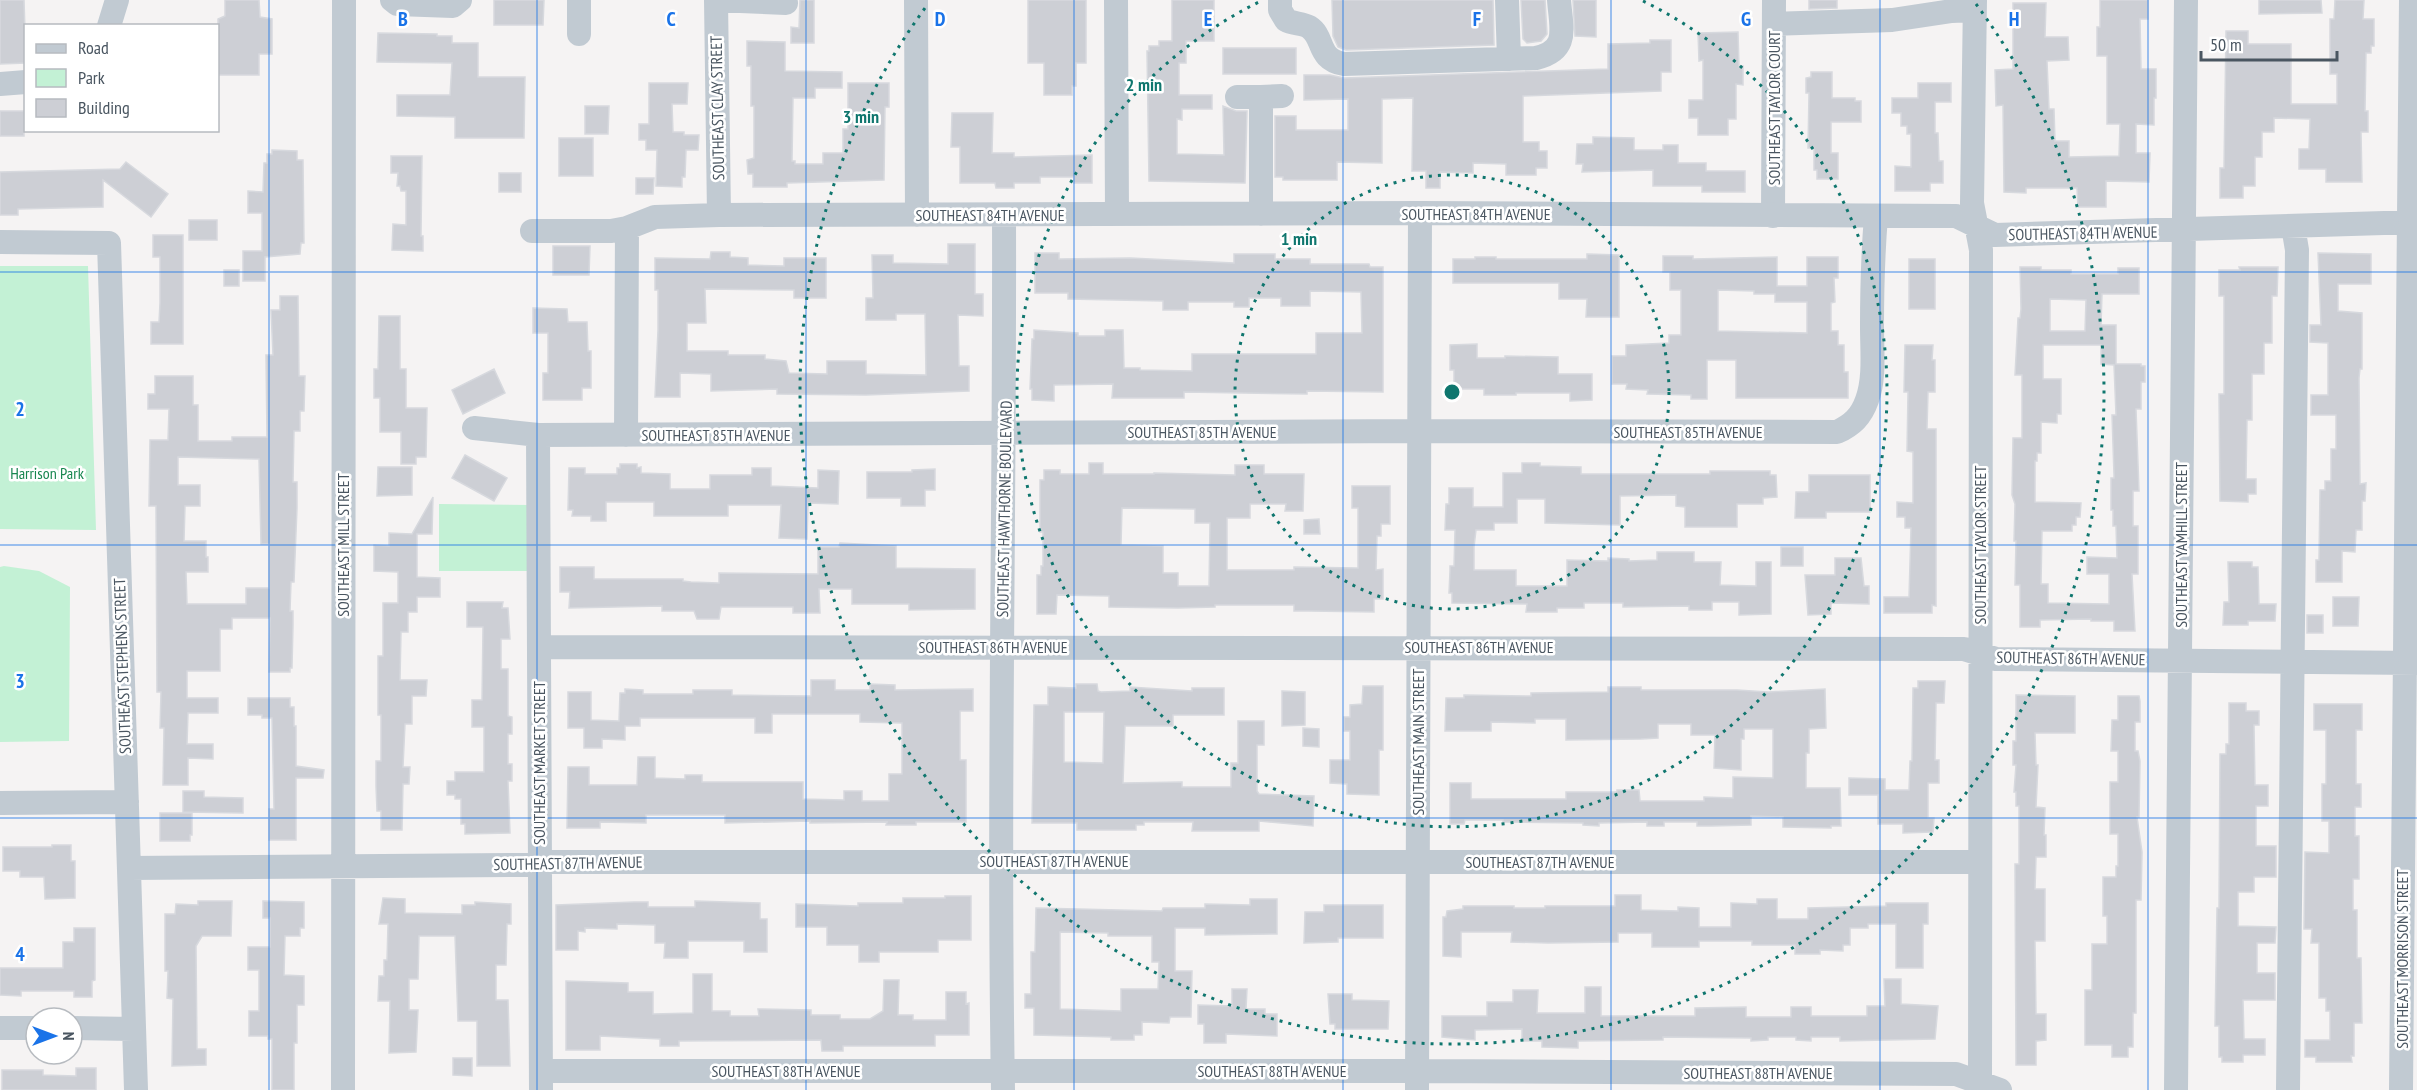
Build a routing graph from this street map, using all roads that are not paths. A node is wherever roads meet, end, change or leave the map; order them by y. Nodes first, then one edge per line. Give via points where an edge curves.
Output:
1 (117, 0) edge
2 (344, 0) edge
3 (392, 0) edge
4 (460, 0) edge
5 (579, 0) edge
6 (716, 0) edge
7 (916, 0) edge
8 (1116, 0) edge
9 (1280, 0) edge
10 (1508, 0) edge
11 (1559, 0) edge
12 (1774, 0) edge
13 (2186, 0) edge
14 (2411, 0) edge
15 (786, 3) dead end
16 (1975, 5) edge
17 (110, 24) edge
18 (1774, 24) junction
19 (579, 34) dead end
20 (1509, 59) junction
21 (24, 82) edge
22 (0, 84) edge
23 (1237, 97) dead end
24 (1420, 213) junction
25 (1117, 214) junction
26 (1261, 214) junction
27 (719, 215) junction
28 (918, 215) junction
29 (1004, 215) junction
30 (1773, 216) junction
31 (1876, 216) junction
32 (2413, 222) edge
33 (1977, 226) junction
34 (2294, 226) junction
35 (627, 228) junction
36 (2184, 230) junction
37 (532, 231) dead end
38 (0, 242) edge
39 (474, 428) dead end
40 (1418, 431) junction
41 (1005, 432) junction
42 (538, 435) junction
43 (626, 435) junction
44 (539, 647) junction
45 (1002, 647) junction
46 (1419, 647) junction
47 (1980, 654) junction
48 (2181, 660) junction
49 (2293, 662) junction
50 (2410, 663) edge
51 (127, 802) junction
52 (0, 803) edge
53 (1000, 861) junction
54 (1418, 862) junction
55 (1980, 862) junction
56 (540, 863) junction
57 (343, 866) junction
58 (129, 868) junction
59 (0, 1028) edge
60 (24, 1028) edge
61 (84, 1029) edge
62 (134, 1029) junction
63 (1417, 1080) edge
64 (541, 1081) edge
65 (1003, 1081) edge
66 (1986, 1088) edge
67 (136, 1090) edge
68 (343, 1090) edge
69 (2176, 1090) edge
70 (2288, 1090) edge
71 (2401, 1090) edge

1 - 17 street
2 - 57 street, SOUTHEAST MILL STREET
3 - 4 street via 397,4 453,6
5 - 19 street
6 - 15 street
6 - 27 street, SOUTHEAST CLAY STREET
7 - 28 street
8 - 25 street
9 - 20 street via 1286,20 1308,26 1334,62
10 - 20 street
11 - 20 street via 1561,37 1554,52 1536,58
12 - 18 street, SOUTHEAST TAYLOR COURT
13 - 36 street, SOUTHEAST YAMHILL STREET
14 - 32 street, SOUTHEAST MORRISON STREET
16 - 18 street via 1892,20
16 - 33 street, SOUTHEAST TAYLOR STREET via 1972,203
18 - 30 street, SOUTHEAST TAYLOR COURT
21 - 22 street
23 - 26 street via 1271,97
24 - 26 street, SOUTHEAST 84TH AVENUE
24 - 30 street, SOUTHEAST 84TH AVENUE
24 - 40 street, SOUTHEAST MAIN STREET
25 - 26 street, SOUTHEAST 84TH AVENUE
25 - 29 street, SOUTHEAST 84TH AVENUE
27 - 28 street, SOUTHEAST 84TH AVENUE
27 - 35 street, SOUTHEAST 84TH AVENUE via 655,217
28 - 29 street, SOUTHEAST 84TH AVENUE
29 - 41 street, SOUTHEAST HAWTHORNE BOULEVARD
30 - 31 street, SOUTHEAST 84TH AVENUE
31 - 33 street, SOUTHEAST 84TH AVENUE via 1956,216
31 - 40 street, SOUTHEAST 85TH AVENUE via 1872,374 1868,399 1852,426 1837,432
32 - 34 street, SOUTHEAST 84TH AVENUE
32 - 50 street, SOUTHEAST MORRISON STREET
33 - 36 street, SOUTHEAST 84TH AVENUE via 1995,235
33 - 47 street, SOUTHEAST TAYLOR STREET via 1981,250
34 - 36 street, SOUTHEAST 84TH AVENUE
34 - 49 street
35 - 37 street, SOUTHEAST 84TH AVENUE
35 - 43 street
36 - 48 street, SOUTHEAST YAMHILL STREET
38 - 51 street, SOUTHEAST STEPHENS STREET via 109,243
39 - 42 street, SOUTHEAST 85TH AVENUE
40 - 41 street, SOUTHEAST 85TH AVENUE
40 - 46 street, SOUTHEAST MAIN STREET
41 - 43 street, SOUTHEAST 85TH AVENUE
41 - 45 street, SOUTHEAST HAWTHORNE BOULEVARD
42 - 43 street, SOUTHEAST 85TH AVENUE
42 - 44 street, SOUTHEAST MARKET STREET
44 - 45 street, SOUTHEAST 86TH AVENUE
44 - 56 street, SOUTHEAST MARKET STREET
45 - 46 street, SOUTHEAST 86TH AVENUE
45 - 53 street, SOUTHEAST HAWTHORNE BOULEVARD
46 - 47 street, SOUTHEAST 86TH AVENUE via 1964,649
46 - 54 street, SOUTHEAST MAIN STREET
47 - 48 street, SOUTHEAST 86TH AVENUE via 1996,659
47 - 55 street, SOUTHEAST TAYLOR STREET
48 - 49 street, SOUTHEAST 86TH AVENUE
48 - 69 street, SOUTHEAST YAMHILL STREET
49 - 50 street, SOUTHEAST 86TH AVENUE
49 - 70 street
50 - 71 street, SOUTHEAST MORRISON STREET
51 - 52 street
51 - 58 street, SOUTHEAST STEPHENS STREET
53 - 54 street, SOUTHEAST 87TH AVENUE
53 - 56 street, SOUTHEAST 87TH AVENUE
53 - 65 street, SOUTHEAST HAWTHORNE BOULEVARD
54 - 55 street, SOUTHEAST 87TH AVENUE
54 - 63 street, SOUTHEAST MAIN STREET
55 - 66 street, SOUTHEAST TAYLOR STREET
56 - 57 street, SOUTHEAST 87TH AVENUE
56 - 64 street, SOUTHEAST MARKET STREET
57 - 58 street, SOUTHEAST 87TH AVENUE
57 - 68 street, SOUTHEAST MILL STREET
58 - 62 street, SOUTHEAST STEPHENS STREET
59 - 60 street
61 - 62 street
62 - 67 street, SOUTHEAST STEPHENS STREET
63 - 65 street, SOUTHEAST 88TH AVENUE
63 - 66 street, SOUTHEAST 88TH AVENUE via 1956,1074
64 - 65 street, SOUTHEAST 88TH AVENUE

